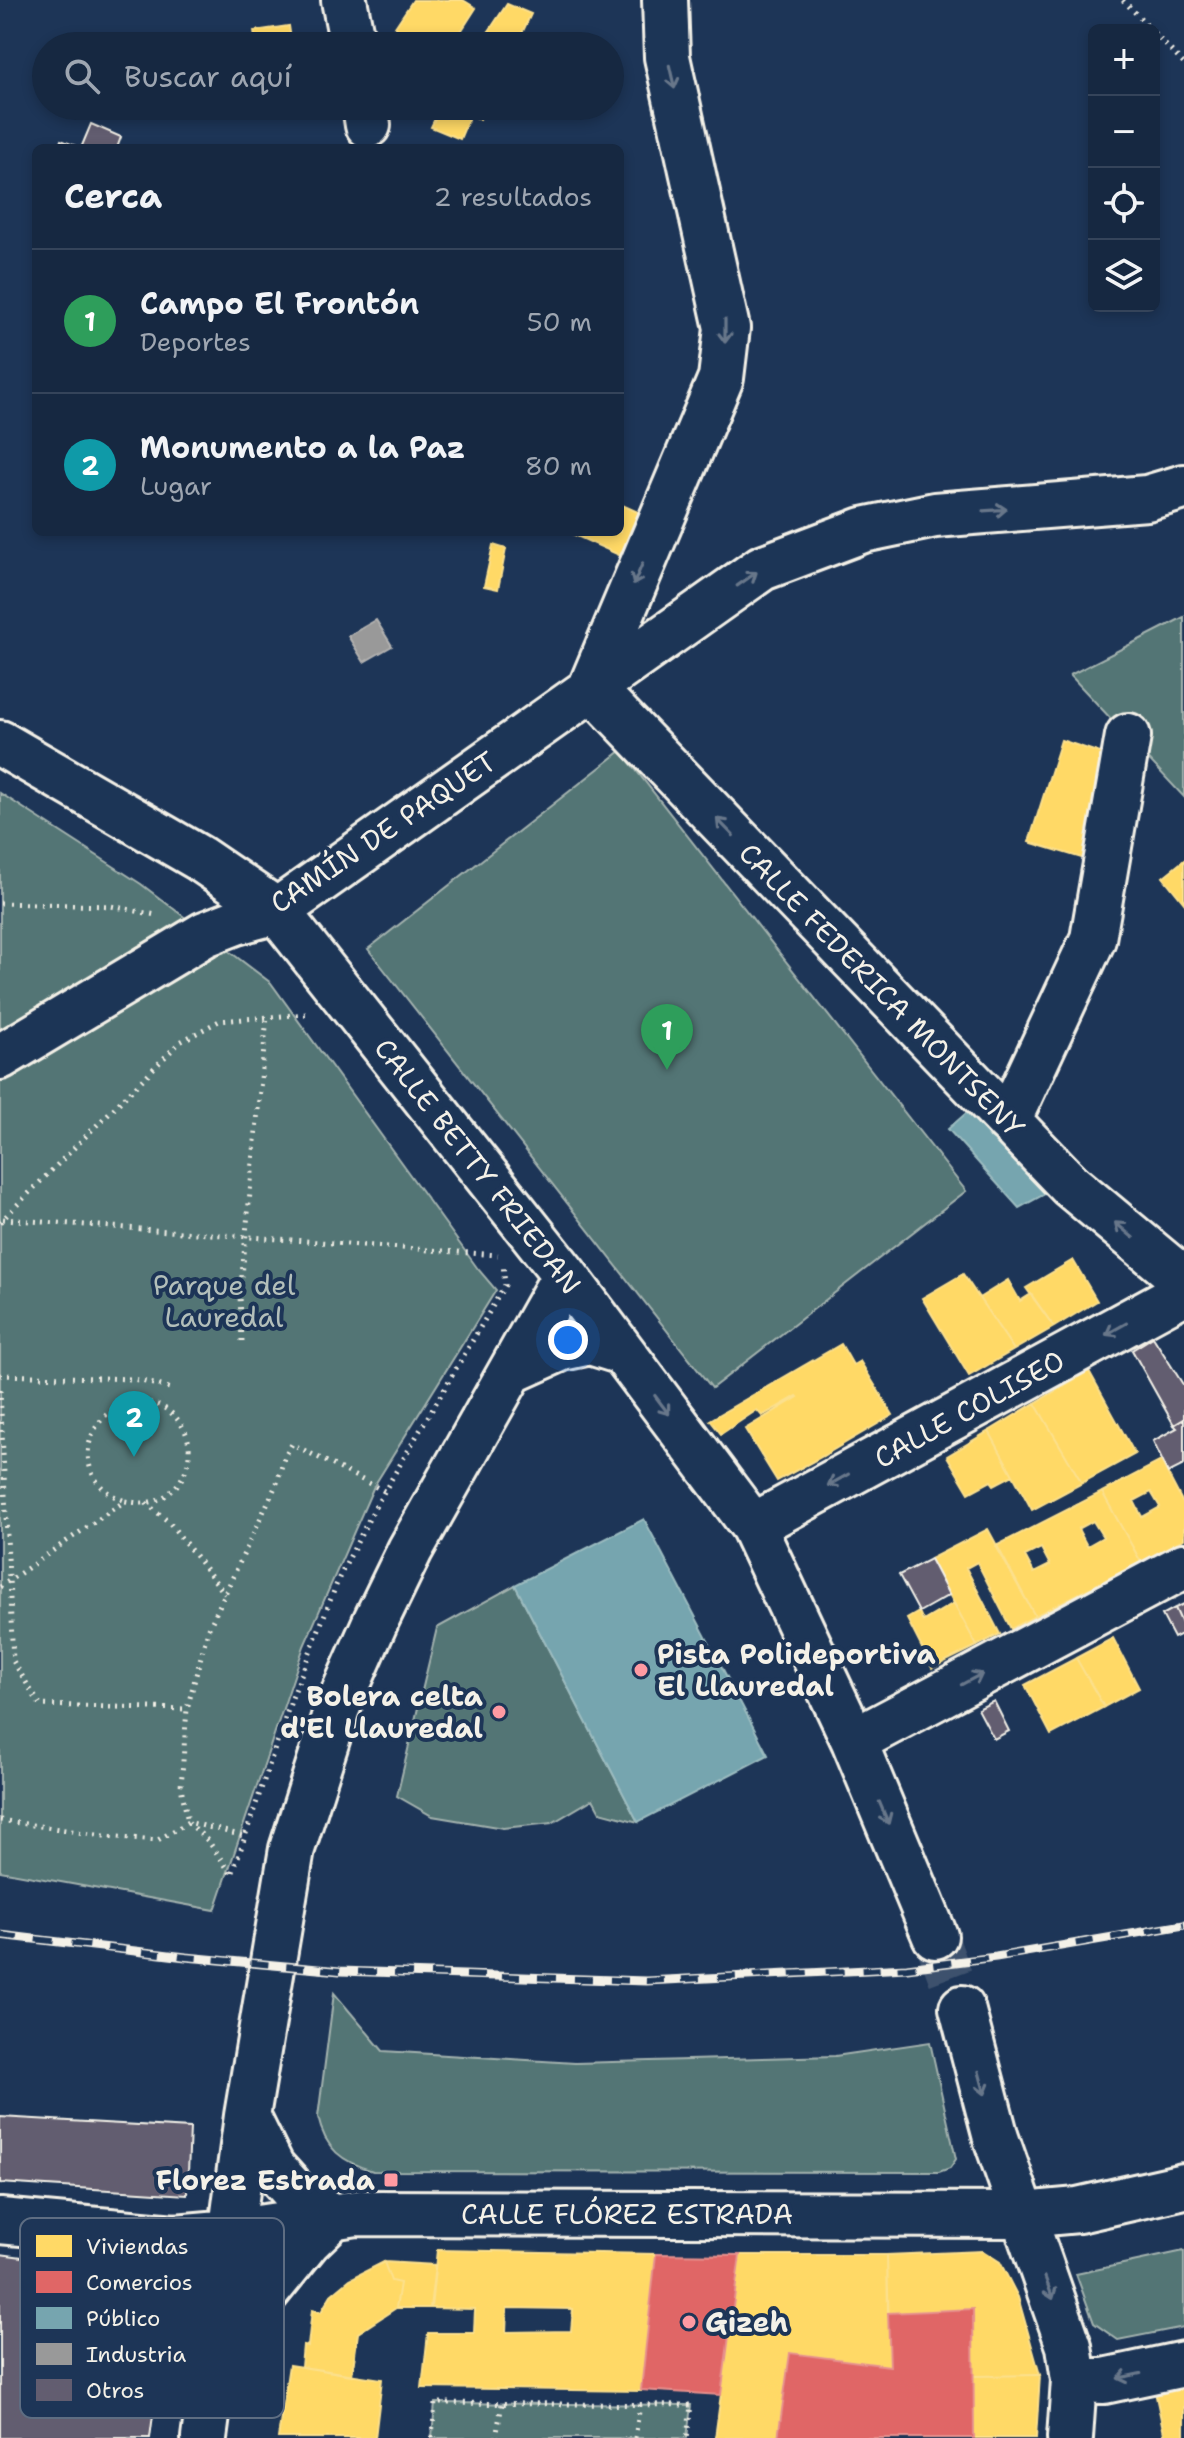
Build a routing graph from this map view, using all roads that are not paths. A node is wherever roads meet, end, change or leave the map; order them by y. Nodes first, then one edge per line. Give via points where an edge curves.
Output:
1 (344, 0) edge
2 (665, 0) edge
3 (350, 32) edge
4 (1184, 487) edge
5 (591, 687) junction
6 (1128, 736) dead end
7 (0, 743) edge
8 (277, 911) junction
9 (0, 1057) edge
10 (1008, 1121) junction
11 (565, 1275) junction
12 (1184, 1280) edge
13 (1184, 1292) edge
14 (622, 1352) junction
15 (511, 1371) junction
16 (753, 1526) junction
17 (1184, 1566) edge
18 (854, 1741) junction
19 (935, 1936) tunnel mouth
20 (962, 2008) tunnel mouth
21 (247, 2116) junction
22 (1184, 2186) edge
23 (1023, 2215) junction
24 (333, 2217) junction
25 (234, 2218) edge
26 (0, 2221) edge
27 (20, 2223) edge
28 (284, 2224) edge
29 (284, 2271) edge
30 (1184, 2364) edge
31 (1074, 2380) junction
32 (207, 2418) edge
33 (204, 2438) edge
34 (1070, 2438) edge

1 - 3 street
2 -> 5 street via 667,57 727,328 721,378
5 -> 4 street, CAMÍN DE PAQUET via 762,568 863,530 935,515 1147,498
5 - 8 street, CAMÍN DE PAQUET
10 -> 5 street, CALLE FEDERICA MONTSENY
6 - 10 street via 1093,939
7 - 8 street, CALLE BETTY FRIEDAN via 199,858
8 - 9 street, CAMÍN DE PAQUET via 205,934
8 - 11 street, CALLE BETTY FRIEDAN
12 -> 10 street, CALLE FEDERICA MONTSENY via 1070,1185
11 - 14 street, CALLE BETTY FRIEDAN
11 - 15 street
13 -> 16 street, CALLE COLISEO
14 - 15 street via 590,1342 562,1348
14 -> 16 street, CALLE BETTY FRIEDAN
15 - 21 street via 410,1550 337,1708 292,1849
16 - 18 street, CALLE BETTY FRIEDAN
18 -> 17 street
18 -> 19 street, CALLE BETTY FRIEDAN
20 -> 23 street via 996,2138
21 - 24 street via 272,2167 299,2197
21 - 25 street
22 - 23 street, CALLE FLÓREZ ESTRADA via 1078,2210
23 - 24 street, CALLE FLÓREZ ESTRADA
23 -> 31 street via 1069,2346
24 - 28 street, CALLE FLÓREZ ESTRADA
24 - 29 street
26 - 27 street, CALLE FLÓREZ ESTRADA
30 -> 31 street via 1104,2381
31 - 34 street
32 - 33 street

